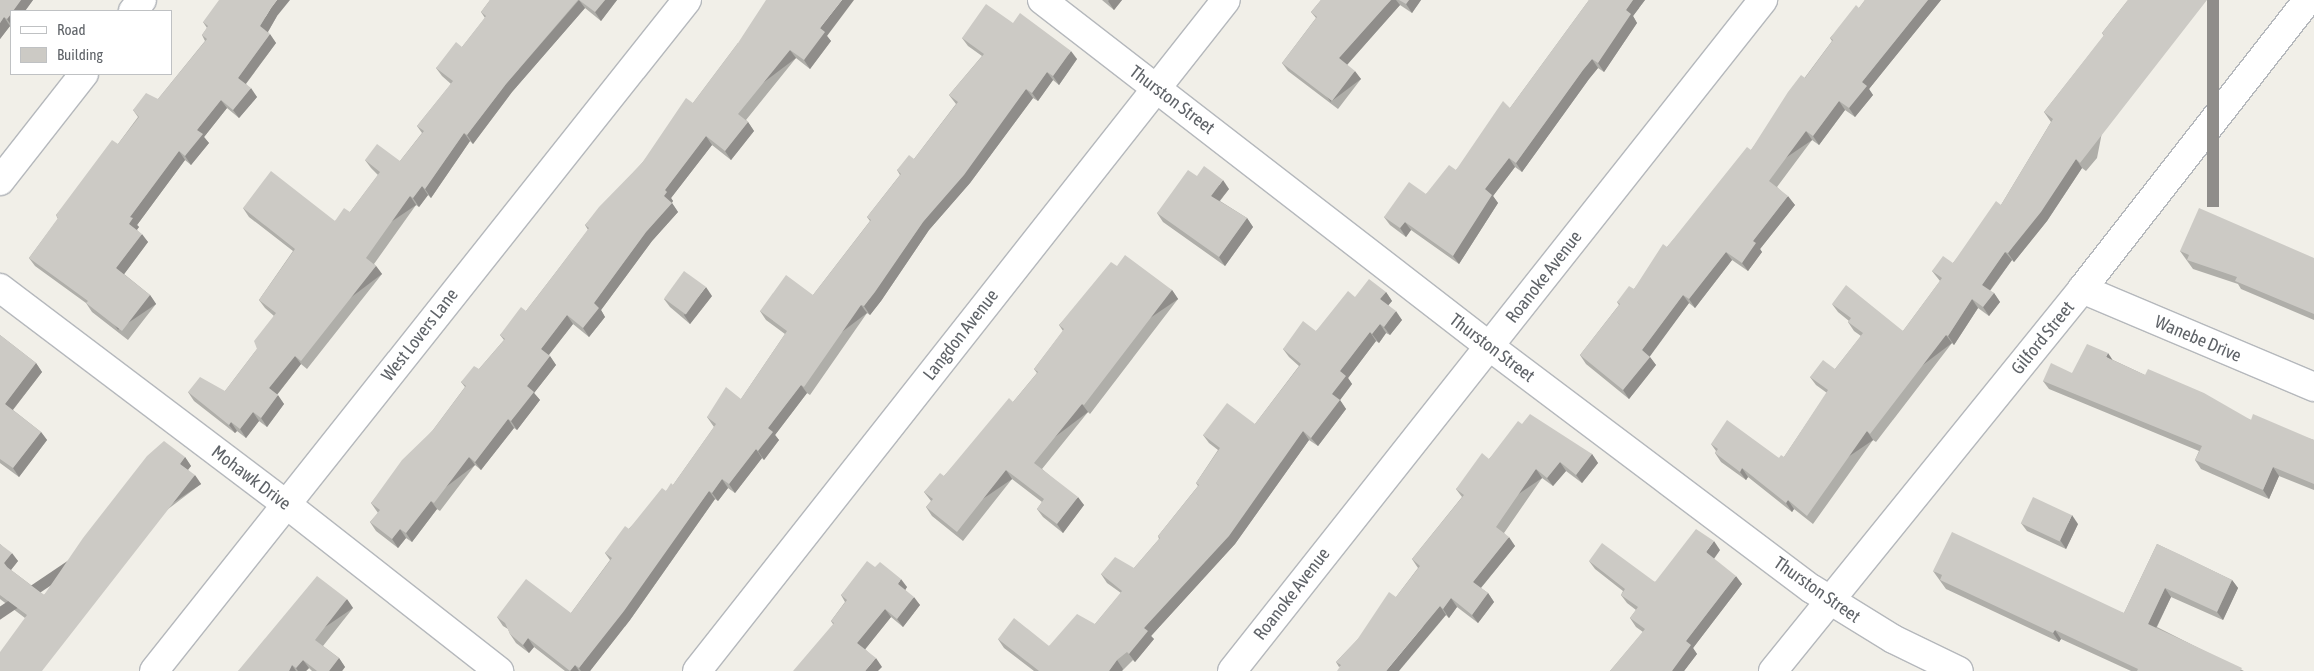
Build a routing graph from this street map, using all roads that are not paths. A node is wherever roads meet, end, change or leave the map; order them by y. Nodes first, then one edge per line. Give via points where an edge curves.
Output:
1 (142, 0) edge
2 (687, 0) edge
3 (1042, 0) edge
4 (1226, 0) edge
5 (1763, 0) edge
6 (2308, 0) edge
7 (134, 10) edge
8 (83, 75) edge
9 (1156, 88) junction
10 (0, 180) edge
11 (0, 288) edge
12 (2082, 289) junction
13 (1489, 346) junction
14 (2314, 387) edge
15 (286, 504) junction
16 (1829, 600) junction
17 (154, 671) edge
18 (500, 671) edge
19 (696, 671) edge
20 (1232, 671) edge
21 (1773, 671) edge
22 (1959, 671) edge

1 - 7 street
2 - 15 street, West Lovers Lane
3 - 9 street, Thurston Street
4 - 9 street, Langdon Avenue
5 - 13 street, Roanoke Avenue
6 - 12 street, Gilford Street
8 - 10 street
9 - 13 street, Thurston Street
9 - 19 street, Langdon Avenue
11 - 15 street, Mohawk Drive
12 - 14 street, Wanebe Drive
12 - 16 street, Gilford Street
13 - 16 street, Thurston Street
13 - 20 street, Roanoke Avenue
15 - 17 street, West Lovers Lane
15 - 18 street, Mohawk Drive
16 - 21 street, Gilford Street
16 - 22 street, Thurston Street via 1893,639

